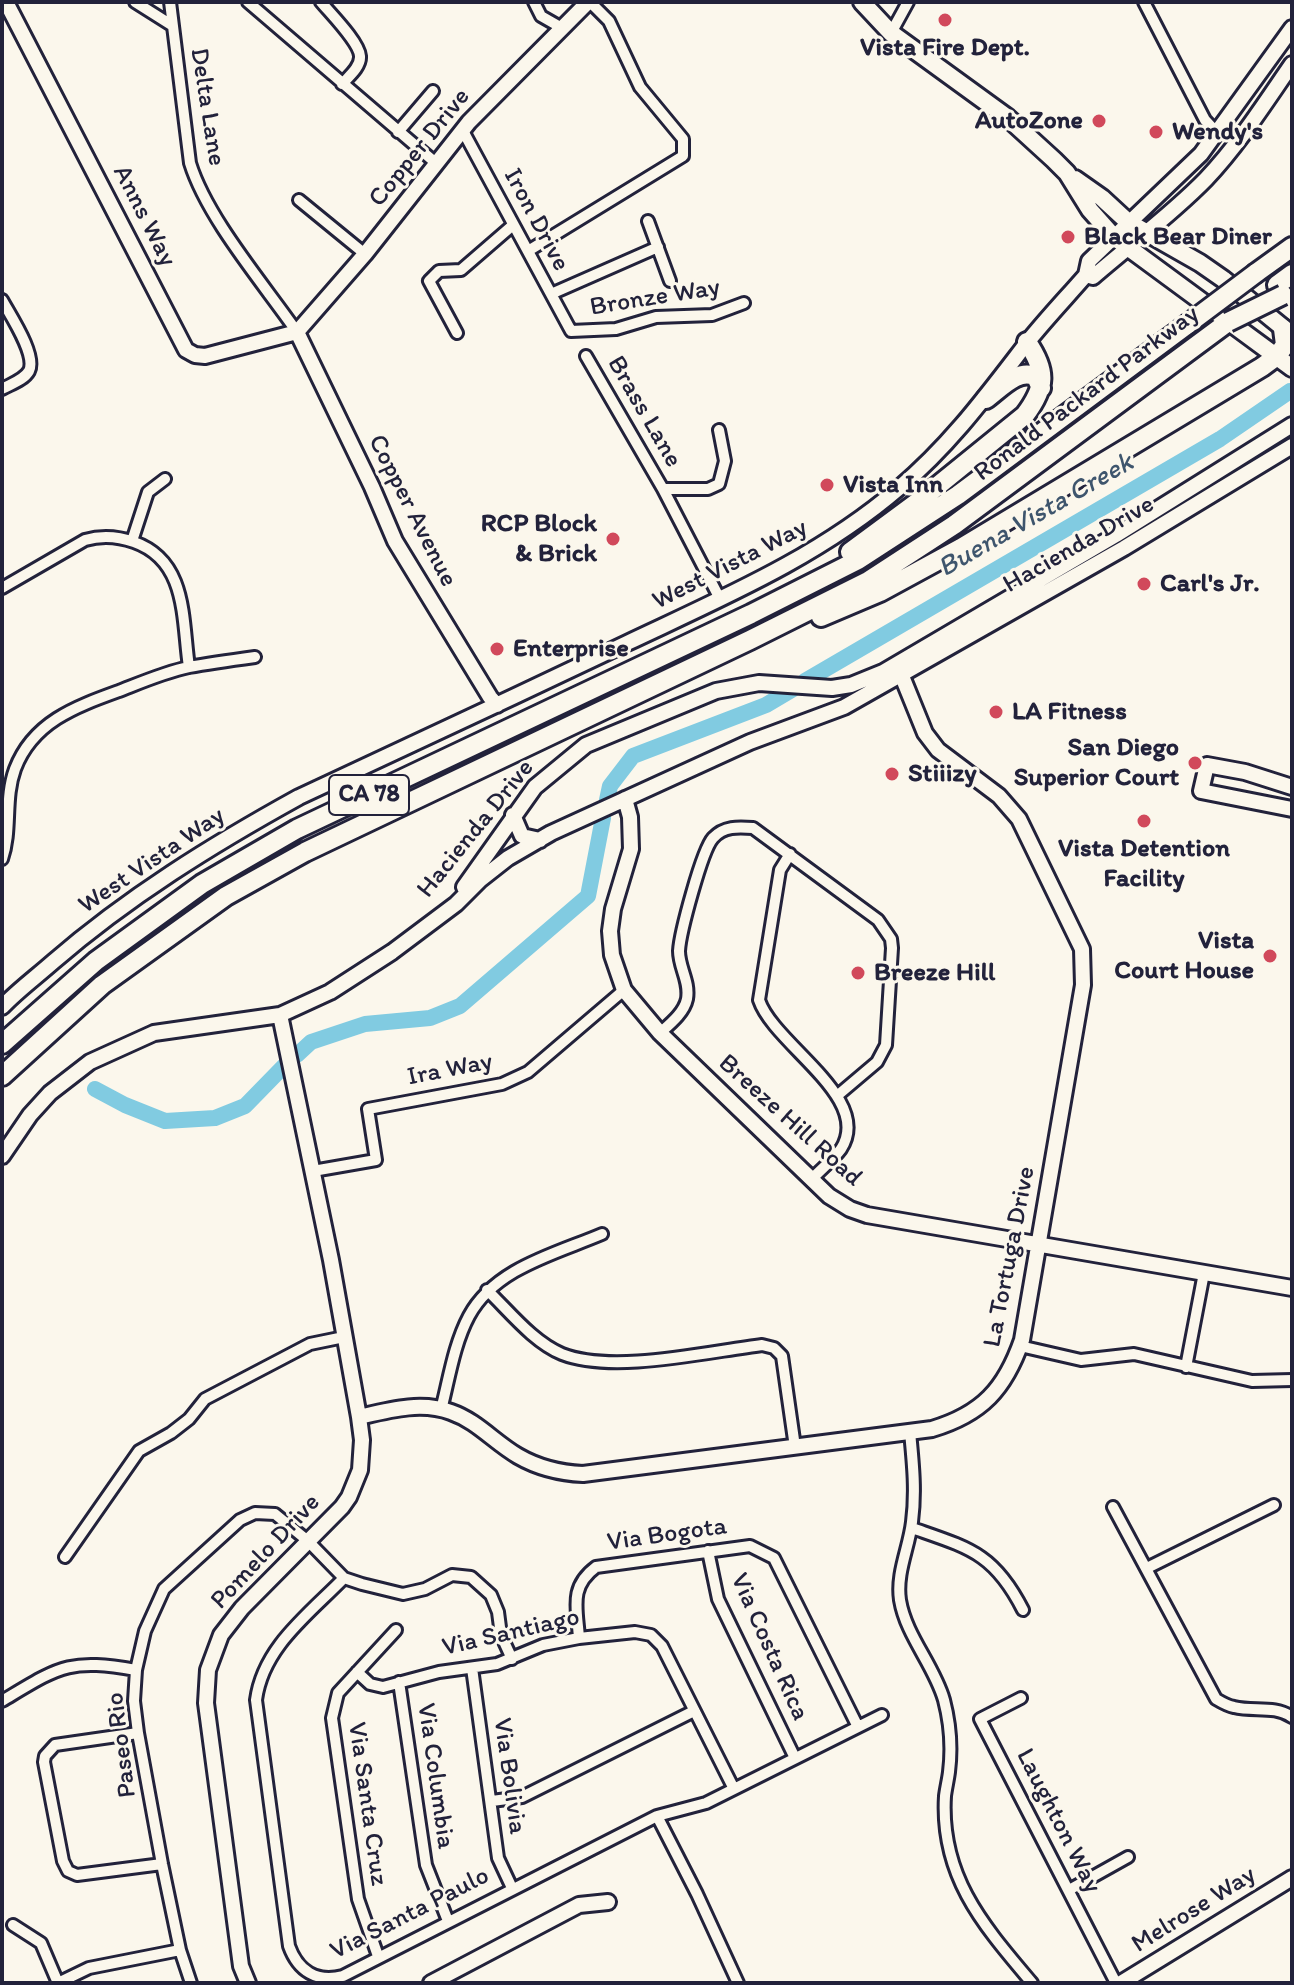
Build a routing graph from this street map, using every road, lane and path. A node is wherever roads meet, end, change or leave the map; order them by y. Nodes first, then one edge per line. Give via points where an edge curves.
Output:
1 (6, 2) edge
2 (135, 2) edge
3 (170, 2) edge
4 (248, 2) edge
5 (321, 2) edge
6 (534, 2) edge
7 (589, 2) edge
8 (862, 2) edge
9 (908, 2) edge
10 (1144, 2) edge
11 (173, 26) junction
12 (562, 28) junction
13 (1292, 28) edge
14 (891, 33) junction
15 (1292, 64) edge
16 (342, 84) junction
17 (433, 91) dead end
18 (463, 131) junction
19 (398, 132) junction
20 (1217, 133) junction
21 (437, 164) junction
22 (1067, 173) junction
23 (299, 200) dead end
24 (648, 221) dead end
25 (1128, 222) junction
26 (513, 225) junction
27 (1147, 233) junction
28 (1114, 237) junction
29 (658, 247) junction
30 (1129, 247) junction
31 (1292, 247) edge
32 (528, 251) junction
33 (365, 254) junction
34 (1086, 275) junction
35 (670, 281) dead end
36 (1286, 286) edge
37 (551, 294) junction
38 (2, 300) edge
39 (744, 303) dead end
40 (571, 331) joint
41 (297, 332) junction
42 (1288, 332) edge
43 (457, 333) dead end
44 (1027, 342) junction
45 (586, 356) dead end
46 (1285, 362) edge
47 (1041, 388) junction
48 (2, 389) edge
49 (986, 399) junction
50 (1292, 425) edge
51 (719, 430) dead end
52 (1292, 446) edge
53 (165, 479) dead end
54 (663, 489) junction
55 (132, 541) junction
56 (2, 588) edge
57 (720, 599) junction
58 (771, 605) junction
59 (750, 640) junction
60 (255, 657) dead end
61 (189, 667) junction
62 (899, 669) junction
63 (497, 705) junction
64 (6, 784) edge
65 (1292, 787) edge
66 (625, 799) junction
67 (1292, 809) edge
68 (513, 815) junction
69 (540, 840) junction
70 (790, 854) junction
71 (2, 859) edge
72 (425, 928) junction
73 (624, 990) junction
74 (3, 1004) edge
75 (280, 1015) junction
76 (660, 1033) junction
77 (2, 1044) edge
78 (2, 1076) edge
79 (838, 1095) junction
80 (2, 1156) edge
81 (313, 1171) junction
82 (811, 1180) junction
83 (602, 1234) dead end
84 (1039, 1244) junction
85 (1204, 1273) junction
86 (1292, 1288) edge
87 (487, 1290) junction
88 (344, 1337) junction
89 (1020, 1346) junction
90 (1186, 1367) junction
91 (1292, 1380) edge
92 (441, 1410) junction
93 (359, 1417) junction
94 (910, 1432) junction
95 (795, 1447) junction
96 (1274, 1505) dead end
97 (1113, 1507) dead end
98 (912, 1528) junction
99 (308, 1541) junction
100 (708, 1551) junction
101 (65, 1557) dead end
102 (1147, 1568) junction
103 (344, 1578) junction
104 (1023, 1610) dead end
105 (396, 1630) dead end
106 (579, 1638) junction
107 (512, 1659) junction
108 (472, 1668) junction
109 (136, 1670) junction
110 (357, 1672) junction
111 (399, 1682) junction
112 (1021, 1698) dead end
113 (2, 1701) edge
114 (694, 1711) junction
115 (882, 1715) dead end
116 (1292, 1717) edge
117 (858, 1727) junction
118 (138, 1733) junction
119 (795, 1758) junction
120 (734, 1789) junction
121 (492, 1801) junction
122 (658, 1817) junction
123 (1128, 1857) dead end
124 (162, 1864) junction
125 (1292, 1878) edge
126 (512, 1888) junction
127 (1069, 1890) junction
128 (608, 1902) dead end
129 (448, 1921) junction
130 (13, 1925) dead end
131 (180, 1950) junction
132 (378, 1956) junction
133 (58, 1983) edge
134 (191, 1983) edge
135 (248, 1983) edge
136 (431, 1983) edge
137 (738, 1983) edge
138 (1032, 1983) edge
139 (1118, 1983) edge

1 - 41 street, Anns Way via 186,350 205,356
2 - 11 street
3 - 11 street, Delta Lane
4 - 16 street
5 - 16 street via 360,56
6 - 12 street via 541,16
7 - 12 street, Copper Drive
7 - 32 street via 609,21 640,87 683,139 683,156
8 - 14 main road
9 - 14 street
10 - 20 street via 1205,120
11 - 41 street, Delta Lane via 194,178
12 - 18 street, Copper Drive
13 - 20 street, West Vista Way
14 - 22 main road via 1008,118
15 - 27 street, West Vista Way via 1223,160
16 - 19 street
17 - 19 street
18 - 21 street, Copper Drive
18 - 26 street, Iron Drive
19 - 21 street
20 - 25 street, West Vista Way
21 - 33 street, Copper Drive
22 - 25 main road
22 - 28 main road
23 - 33 street
24 - 29 street
25 - 27 main road
25 - 28 street, West Vista Way
26 - 32 street, Iron Drive
26 - 43 street via 461,270 439,271 429,281
27 - 30 street, West Vista Way
27 - 42 main road via 1211,271
28 - 30 main road
28 - 34 street, West Vista Way via 1089,261
29 - 35 street
29 - 37 street
30 - 34 street, West Vista Way via 1093,277
30 - 46 main road
31 - 58 highway, Ronald Packard Parkway / CA 78, bridge via 958,495 858,560
32 - 37 street, Iron Drive
33 - 41 street, Copper Drive
34 - 44 street, West Vista Way
36 - 59 highway, Ronald Packard Parkway / CA 78, bridge via 1228,322 910,555
37 - 40 street, Iron Drive
38 - 48 street via 31,356 23,377
39 - 40 street, Bronze Way via 712,315 656,317 616,329
41 - 63 street, Copper Avenue via 395,541
42 - 46 highway
44 - 47 highway via 1041,366
44 - 49 street, West Vista Way
45 - 54 street, Brass Lane
46 - 59 highway via 1262,367 880,592 801,626
47 - 49 highway via 1036,377 1026,373
47 - 58 highway via 1011,428 876,534
49 - 57 street, West Vista Way via 941,450 849,528
50 - 62 street, Hacienda Drive
51 - 54 street, Brass Lane via 725,461 719,484 708,489
52 - 62 street, Hacienda Drive via 1124,548
53 - 55 street via 148,492
54 - 57 street, Brass Lane
55 - 56 street via 98,536 85,540
55 - 61 street via 152,550 173,572
57 - 63 street, West Vista Way
58 - 77 highway, Ronald Packard Parkway / CA 78 via 249,856 140,927
59 - 78 highway, Ronald Packard Parkway / CA 78 via 250,882 135,959
60 - 61 street
61 - 64 street via 58,716 33,738
62 - 66 street, Hacienda Drive via 844,707 750,742
62 - 68 street, Hacienda Drive via 832,688 759,683 716,691 586,745 535,787
62 - 84 street, La Tortuga Drive via 925,733 938,750 999,796 1019,819 1082,949 1083,985
63 - 74 street, West Vista Way via 299,797 229,836 94,927
64 - 71 street via 7,845
65 - 67 street via 1207,765 1201,791
66 - 69 street, Hacienda Drive
66 - 73 street, Breeze Hill Road via 631,849 610,931
68 - 69 street via 522,836
68 - 72 street, Hacienda Drive via 468,882
69 - 72 street, Hacienda Drive via 508,858
70 - 76 street via 753,828 735,826 713,837 702,856 679,950 687,1000
70 - 79 street via 780,870 759,1000 767,1018
70 - 79 street via 878,920 891,939 886,1045 877,1062
72 - 75 street, Hacienda Drive via 330,992
73 - 76 street, Breeze Hill Road
73 - 81 street, Ira Way via 518,1077 368,1109 376,1160
75 - 80 street, Hacienda Drive via 154,1033 102,1055 50,1093
75 - 81 street, Pomelo Drive
76 - 82 street, Breeze Hill Road
79 - 82 street via 847,1114 846,1137
81 - 88 street, Pomelo Drive
82 - 84 street, Breeze Hill Road via 829,1196 867,1215
83 - 87 street via 517,1269
84 - 85 street, Breeze Hill Road
84 - 89 street, La Tortuga Drive
85 - 86 street, Breeze Hill Road
85 - 90 street
87 - 92 street via 460,1336
87 - 95 street via 560,1353 603,1363 762,1345 774,1348 782,1356
88 - 93 street, Pomelo Drive
88 - 101 street via 310,1344 205,1399 189,1419 139,1451
89 - 90 street via 1081,1360 1134,1354
89 - 94 street, La Tortuga Drive via 1005,1381 976,1410 952,1423
90 - 91 street via 1252,1381
92 - 93 street, La Tortuga Drive via 405,1407
92 - 95 street, La Tortuga Drive via 485,1429 518,1456 561,1473
93 - 99 street, Pomelo Drive via 360,1470 349,1497
94 - 95 street, La Tortuga Drive
94 - 98 street via 916,1492
96 - 102 street
97 - 102 street
98 - 104 street via 984,1558 998,1569
98 - 138 street via 900,1600 943,1697 950,1733 947,1839 964,1895
99 - 103 street, Paseo Rio
99 - 109 street, Paseo Rio via 275,1514 255,1513 240,1520 164,1589 145,1631
99 - 135 street, Pomelo Drive via 221,1635 208,1670 206,1703 241,1966
100 - 106 street, Via Bogota via 596,1567 578,1586
100 - 117 street, Via Bogota via 750,1546 774,1558
100 - 119 street, Via Costa Rica via 718,1599
102 - 116 street via 1216,1699
103 - 107 street via 403,1594 452,1575 471,1577 491,1595
103 - 132 street, Via Santa Paulo via 267,1661 256,1700 293,1958 308,1974 330,1979
105 - 110 street, Via Santa Cruz
106 - 107 street, Via Santiago via 543,1645
106 - 114 street, Via Santiago via 651,1635 662,1646
107 - 108 street, Via Santiago
108 - 111 street, Via Santiago
108 - 121 street, Via Bolivia
109 - 113 street via 72,1665
109 - 118 street, Paseo Rio
110 - 111 street, Via Santiago via 370,1684
110 - 132 street, Via Santa Cruz via 338,1693 332,1718 358,1899
111 - 129 street, Via Columbia via 426,1865
112 - 127 street, Laughton Way via 980,1719
114 - 120 street, Via Santiago
114 - 121 street via 522,1797
115 - 117 street, Via Santa Paulo
117 - 119 street, Via Santa Paulo
118 - 124 street, Paseo Rio
118 - 124 street via 55,1745 45,1756 46,1776 68,1871 77,1875
119 - 120 street, Via Santa Paulo
120 - 122 street, Via Santa Paulo
121 - 126 street, Via Bolivia via 498,1858
122 - 126 street, Via Santa Paulo
122 - 137 street
123 - 127 street
124 - 131 street, Paseo Rio
125 - 139 street, Melrose Way
126 - 129 street, Via Santa Paulo
127 - 139 street, Laughton Way
128 - 136 street via 579,1905
129 - 132 street, Via Santa Paulo
130 - 133 street via 41,1943
131 - 133 street via 89,1968
131 - 134 street, Paseo Rio

